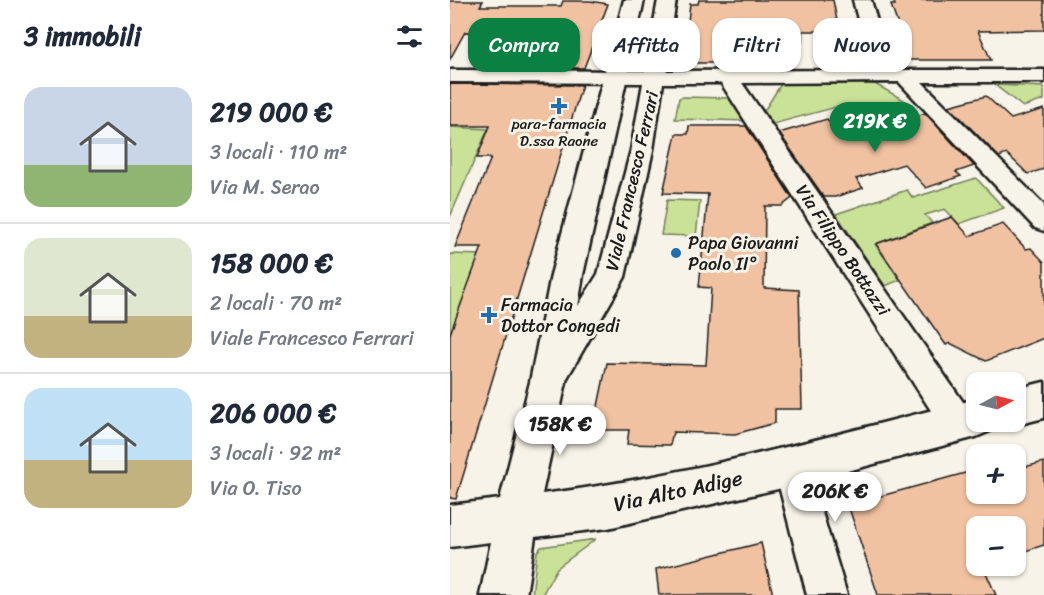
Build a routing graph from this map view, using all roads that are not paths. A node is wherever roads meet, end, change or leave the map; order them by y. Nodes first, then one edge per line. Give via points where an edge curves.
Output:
1 (634, 0) edge
2 (667, 0) edge
3 (862, 0) edge
4 (893, 75) junction
5 (450, 76) edge
6 (1044, 76) edge
7 (615, 77) junction
8 (655, 78) junction
9 (728, 78) junction
10 (1044, 221) edge
11 (548, 382) junction
12 (1044, 400) edge
13 (1026, 404) edge
14 (966, 417) edge
15 (966, 421) edge
16 (791, 466) junction
17 (517, 519) junction
18 (450, 526) edge
19 (503, 595) edge
20 (826, 595) edge

1 - 7 street, Viale Francesco Ferrari
2 - 8 street, Viale Francesco Ferrari
3 - 4 street
4 - 6 street
4 - 9 street
4 - 10 street
5 - 7 street
7 - 8 street
7 - 11 street, Viale Francesco Ferrari via 567,275
8 - 9 street
8 - 11 street, Viale Francesco Ferrari via 611,277
9 - 14 street, Via Filippo Bottazzi
11 - 17 street, Viale Francesco Ferrari
12 - 13 street
15 - 16 street, Via Alto Adige
16 - 17 street, Via Alto Adige via 608,507
16 - 20 street
17 - 18 street, Via Alto Adige
17 - 19 street, Viale Francesco Ferrari

